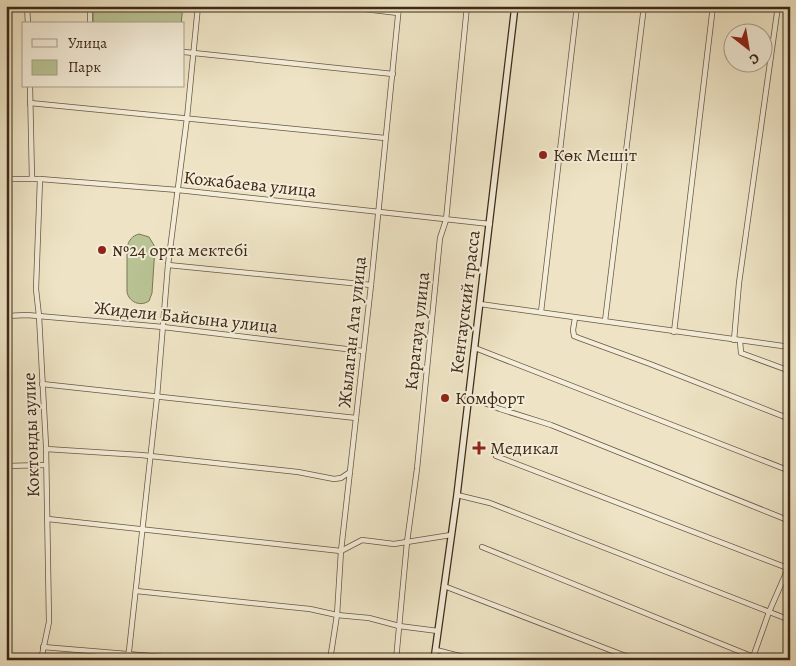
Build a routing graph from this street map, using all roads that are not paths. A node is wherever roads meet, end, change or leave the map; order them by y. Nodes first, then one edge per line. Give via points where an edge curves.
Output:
1 (27, 6) edge
2 (90, 6) edge
3 (198, 6) edge
4 (339, 6) edge
5 (399, 6) edge
6 (467, 6) edge
7 (515, 6) edge
8 (577, 6) edge
9 (644, 6) edge
10 (713, 6) edge
11 (778, 6) edge
12 (398, 13) junction
13 (28, 22) edge
14 (90, 22) edge
15 (185, 52) edge
16 (193, 54) junction
17 (393, 74) junction
18 (30, 88) edge
19 (30, 102) junction
20 (187, 118) junction
21 (385, 138) junction
22 (6, 179) edge
23 (32, 179) junction
24 (40, 179) junction
25 (178, 190) junction
26 (378, 213) junction
27 (446, 220) junction
28 (490, 224) junction
29 (168, 265) junction
30 (371, 285) junction
31 (480, 304) junction
32 (541, 312) junction
33 (6, 316) edge
34 (39, 316) junction
35 (575, 318) junction
36 (605, 321) junction
37 (163, 327) junction
38 (674, 332) junction
39 (734, 340) junction
40 (740, 341) junction
41 (790, 347) edge
42 (475, 348) junction
43 (363, 351) junction
44 (790, 371) edge
45 (42, 384) junction
46 (157, 396) junction
47 (469, 397) junction
48 (356, 418) junction
49 (790, 419) edge
50 (46, 449) junction
51 (150, 456) junction
52 (496, 456) dead end
53 (46, 465) junction
54 (6, 466) edge
55 (790, 471) edge
56 (350, 472) junction
57 (457, 495) junction
58 (48, 519) junction
59 (790, 521) edge
60 (142, 529) junction
61 (451, 535) junction
62 (407, 542) junction
63 (482, 547) dead end
64 (341, 550) junction
65 (789, 567) edge
66 (444, 586) junction
67 (136, 591) junction
68 (769, 612) junction
69 (337, 615) junction
70 (790, 620) edge
71 (400, 626) junction
72 (438, 632) junction
73 (43, 647) junction
74 (436, 650) junction
75 (128, 657) edge
76 (753, 658) edge
77 (41, 660) edge
78 (199, 660) edge
79 (330, 660) edge
80 (396, 660) edge
81 (434, 660) edge
82 (475, 660) edge
83 (636, 660) edge
84 (761, 660) edge

1 - 13 street
2 - 14 street
3 - 16 street
4 - 12 street
5 - 12 street, Жылаган Ата улица
6 - 27 street, Каратауа улица
7 - 28 main road, Кентауский трасса
8 - 32 street
9 - 36 street
10 - 38 street
11 - 39 street
12 - 17 street, Жылаган Ата улица
15 - 16 street
16 - 17 street
16 - 20 street
17 - 21 street, Жылаган Ата улица
18 - 19 street
19 - 20 street
19 - 23 street
20 - 21 street
20 - 25 street
21 - 26 street, Жылаган Ата улица
22 - 23 street, Кожабаева улица
23 - 24 street, Кожабаева улица
24 - 25 street, Кожабаева улица
24 - 34 street, Коктонды аулие via 36,289
25 - 26 street, Кожабаева улица
25 - 29 street
26 - 27 street, Кожабаева улица
26 - 30 street, Жылаган Ата улица
27 - 28 street, Кожабаева улица
27 - 62 street, Каратауа улица via 440,238
28 - 31 main road, Кентауский трасса
29 - 30 street
29 - 37 street
30 - 43 street, Жылаган Ата улица
31 - 32 street
31 - 42 main road, Кентауский трасса
32 - 35 street
33 - 34 street, Жидели Байсына улица
34 - 37 street, Жидели Байсына улица
34 - 45 street, Коктонды аулие
35 - 36 street
35 - 49 street via 574,336
36 - 38 street
37 - 43 street, Жидели Байсына улица
37 - 46 street
38 - 39 street
39 - 40 street
40 - 41 street
40 - 44 street via 741,352
42 - 47 main road, Кентауский трасса
42 - 55 street
43 - 48 street, Жылаган Ата улица
45 - 46 street
45 - 50 street, Коктонды аулие
46 - 48 street
46 - 51 street
47 - 57 main road, Кентауский трасса
47 - 59 street via 551,425
48 - 56 street, Жылаган Ата улица
50 - 51 street
50 - 53 street, Коктонды аулие
51 - 56 street via 334,479
51 - 60 street
52 - 65 street
53 - 54 street
53 - 58 street, Коктонды аулие
56 - 64 street, Жылаган Ата улица
57 - 61 main road, Кентауский трасса
57 - 68 street via 490,503
58 - 60 street
58 - 73 street, Коктонды аулие via 49,622
60 - 64 street
60 - 67 street
61 - 62 street
61 - 66 main road, Кентауский трасса
62 - 64 street via 394,544 362,540
62 - 71 street, Каратауа улица
63 - 76 street
64 - 69 street, Жылаган Ата улица
65 - 68 street
66 - 72 main road, Кентауский трасса
66 - 83 street
67 - 69 street via 310,609
67 - 75 street
68 - 70 street
68 - 76 street
69 - 71 street via 369,618
69 - 79 street, Жылаган Ата улица
71 - 72 street
71 - 80 street, Каратауа улица
72 - 74 main road, Кентауский трасса
73 - 75 street
73 - 77 street, Коктонды аулие
74 - 81 main road, Кентауский трасса
74 - 82 street
75 - 78 street
76 - 84 street

